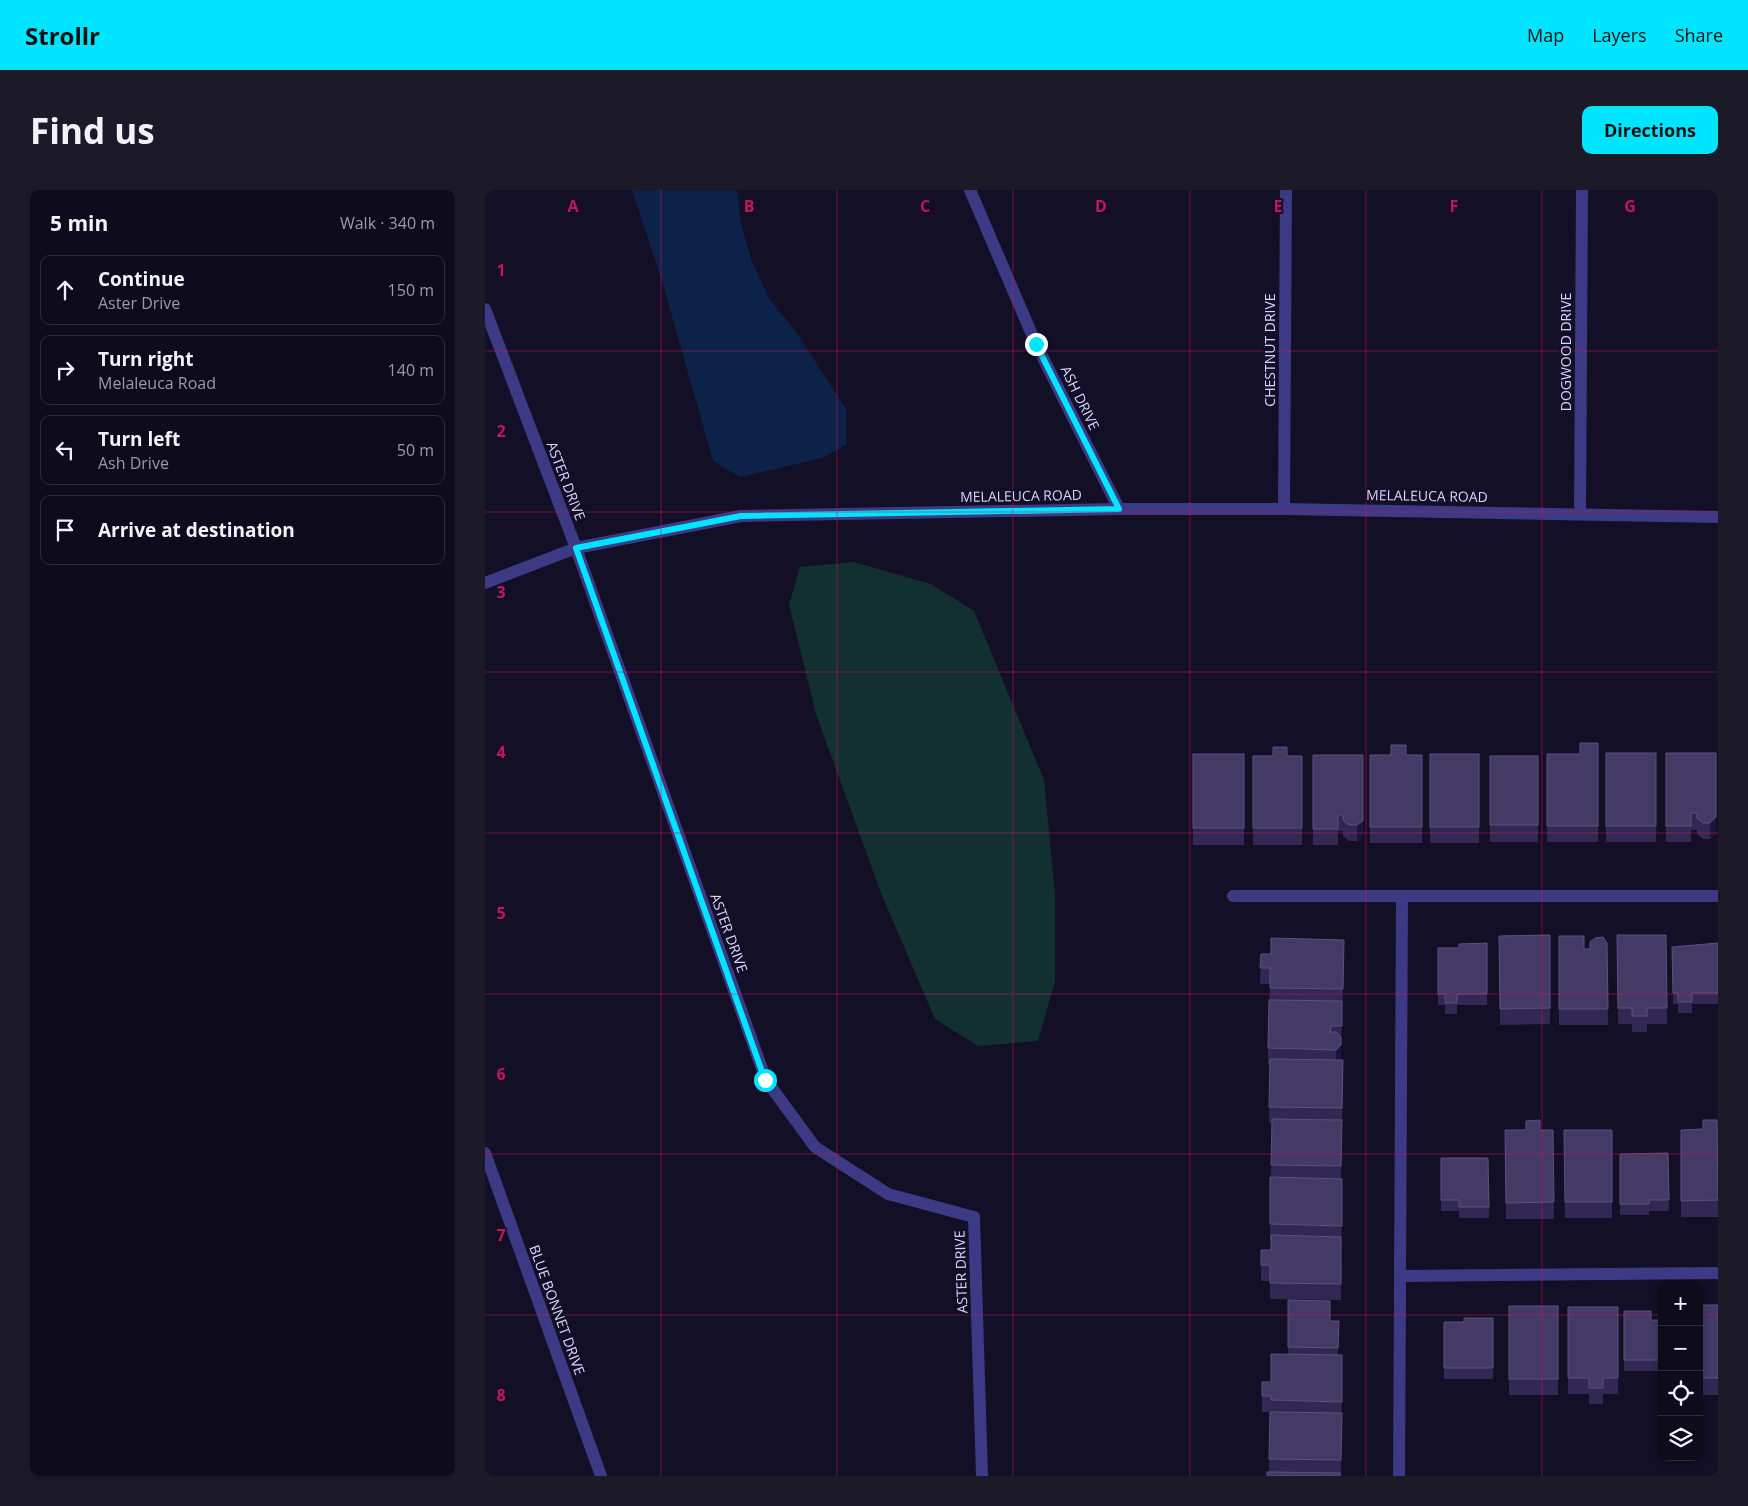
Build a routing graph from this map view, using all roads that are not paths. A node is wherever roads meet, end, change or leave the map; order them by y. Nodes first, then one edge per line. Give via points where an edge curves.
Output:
1 (971, 190) edge
2 (1286, 190) edge
3 (1582, 190) edge
4 (485, 308) edge
5 (1119, 509) junction
6 (1284, 509) junction
7 (1579, 514) junction
8 (1718, 517) edge
9 (576, 548) junction
10 (485, 583) edge
11 (1233, 896) dead end
12 (1403, 896) junction
13 (1718, 896) edge
14 (485, 1154) edge
15 (1718, 1273) edge
16 (1401, 1276) junction
17 (601, 1476) edge
18 (982, 1476) edge
19 (1399, 1476) edge

1 - 5 street, ASH DRIVE via 1036,344
2 - 6 street, CHESTNUT DRIVE
3 - 7 street, DOGWOOD DRIVE
4 - 9 street, ASTER DRIVE
5 - 6 street, MELALEUCA ROAD
5 - 9 street, MELALEUCA ROAD via 741,516
6 - 7 street, MELALEUCA ROAD
7 - 8 street, MELALEUCA ROAD
9 - 10 street, MELALEUCA ROAD
9 - 18 street, ASTER DRIVE via 765,1080 815,1148 888,1194 974,1217
11 - 12 street
12 - 13 street
12 - 16 street
14 - 17 street, BLUE BONNET DRIVE
15 - 16 street
16 - 19 street

